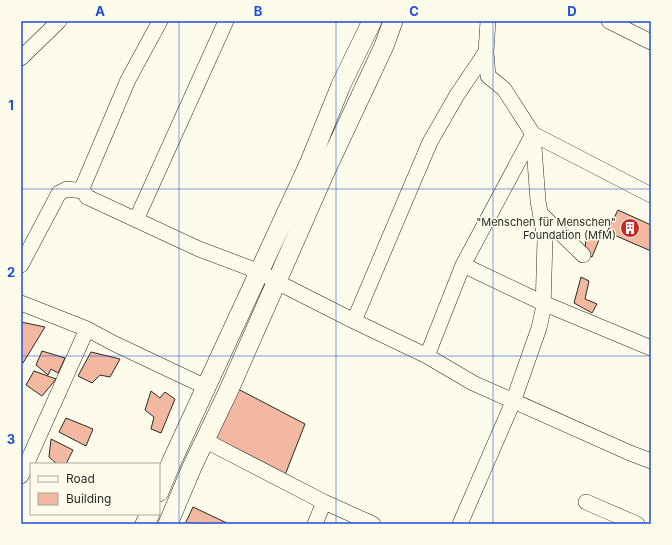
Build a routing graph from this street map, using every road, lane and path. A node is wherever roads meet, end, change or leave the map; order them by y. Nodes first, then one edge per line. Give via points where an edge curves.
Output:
1 (59, 21) edge
2 (160, 21) edge
3 (226, 21) edge
4 (372, 21) edge
5 (393, 21) edge
6 (488, 21) edge
7 (609, 21) edge
8 (651, 42) edge
9 (486, 52) junction
10 (21, 58) edge
11 (533, 134) junction
12 (83, 191) junction
13 (651, 195) edge
14 (540, 213) junction
15 (136, 220) junction
16 (583, 255) dead end
17 (21, 265) edge
18 (463, 265) junction
19 (260, 272) junction
20 (277, 282) junction
21 (21, 303) edge
22 (543, 303) junction
23 (354, 321) junction
24 (87, 329) junction
25 (651, 348) edge
26 (427, 356) junction
27 (206, 387) junction
28 (513, 402) junction
29 (204, 440) junction
30 (30, 460) edge
31 (651, 461) edge
32 (21, 476) edge
33 (160, 490) edge
34 (324, 502) junction
35 (586, 502) dead end
36 (168, 524) edge
37 (315, 524) edge
38 (373, 524) edge
39 (460, 524) edge
40 (637, 524) edge

1 - 10 street
2 - 12 street via 128,80
3 - 15 street
4 - 19 main road via 341,85 309,164
5 - 20 main road
6 - 9 street
7 - 8 street
9 - 11 street via 488,76 504,89
9 - 23 street via 430,142
11 - 13 street
11 - 14 street
11 - 18 street
12 - 15 street via 87,198
12 - 17 street via 67,189 59,193
14 - 16 street
14 - 22 street via 545,239
15 - 19 street via 199,249
18 - 22 street
18 - 26 street
19 - 20 street
19 - 27 main road
20 - 23 street
20 - 29 main road
21 - 24 street
22 - 25 street
22 - 28 street via 539,328
23 - 26 street
24 - 27 street
24 - 30 street
26 - 28 street via 473,383
27 - 33 main road
28 - 31 street
28 - 39 street
29 - 34 street
29 - 36 main road
30 - 32 street
34 - 37 street
34 - 38 street
35 - 40 street

